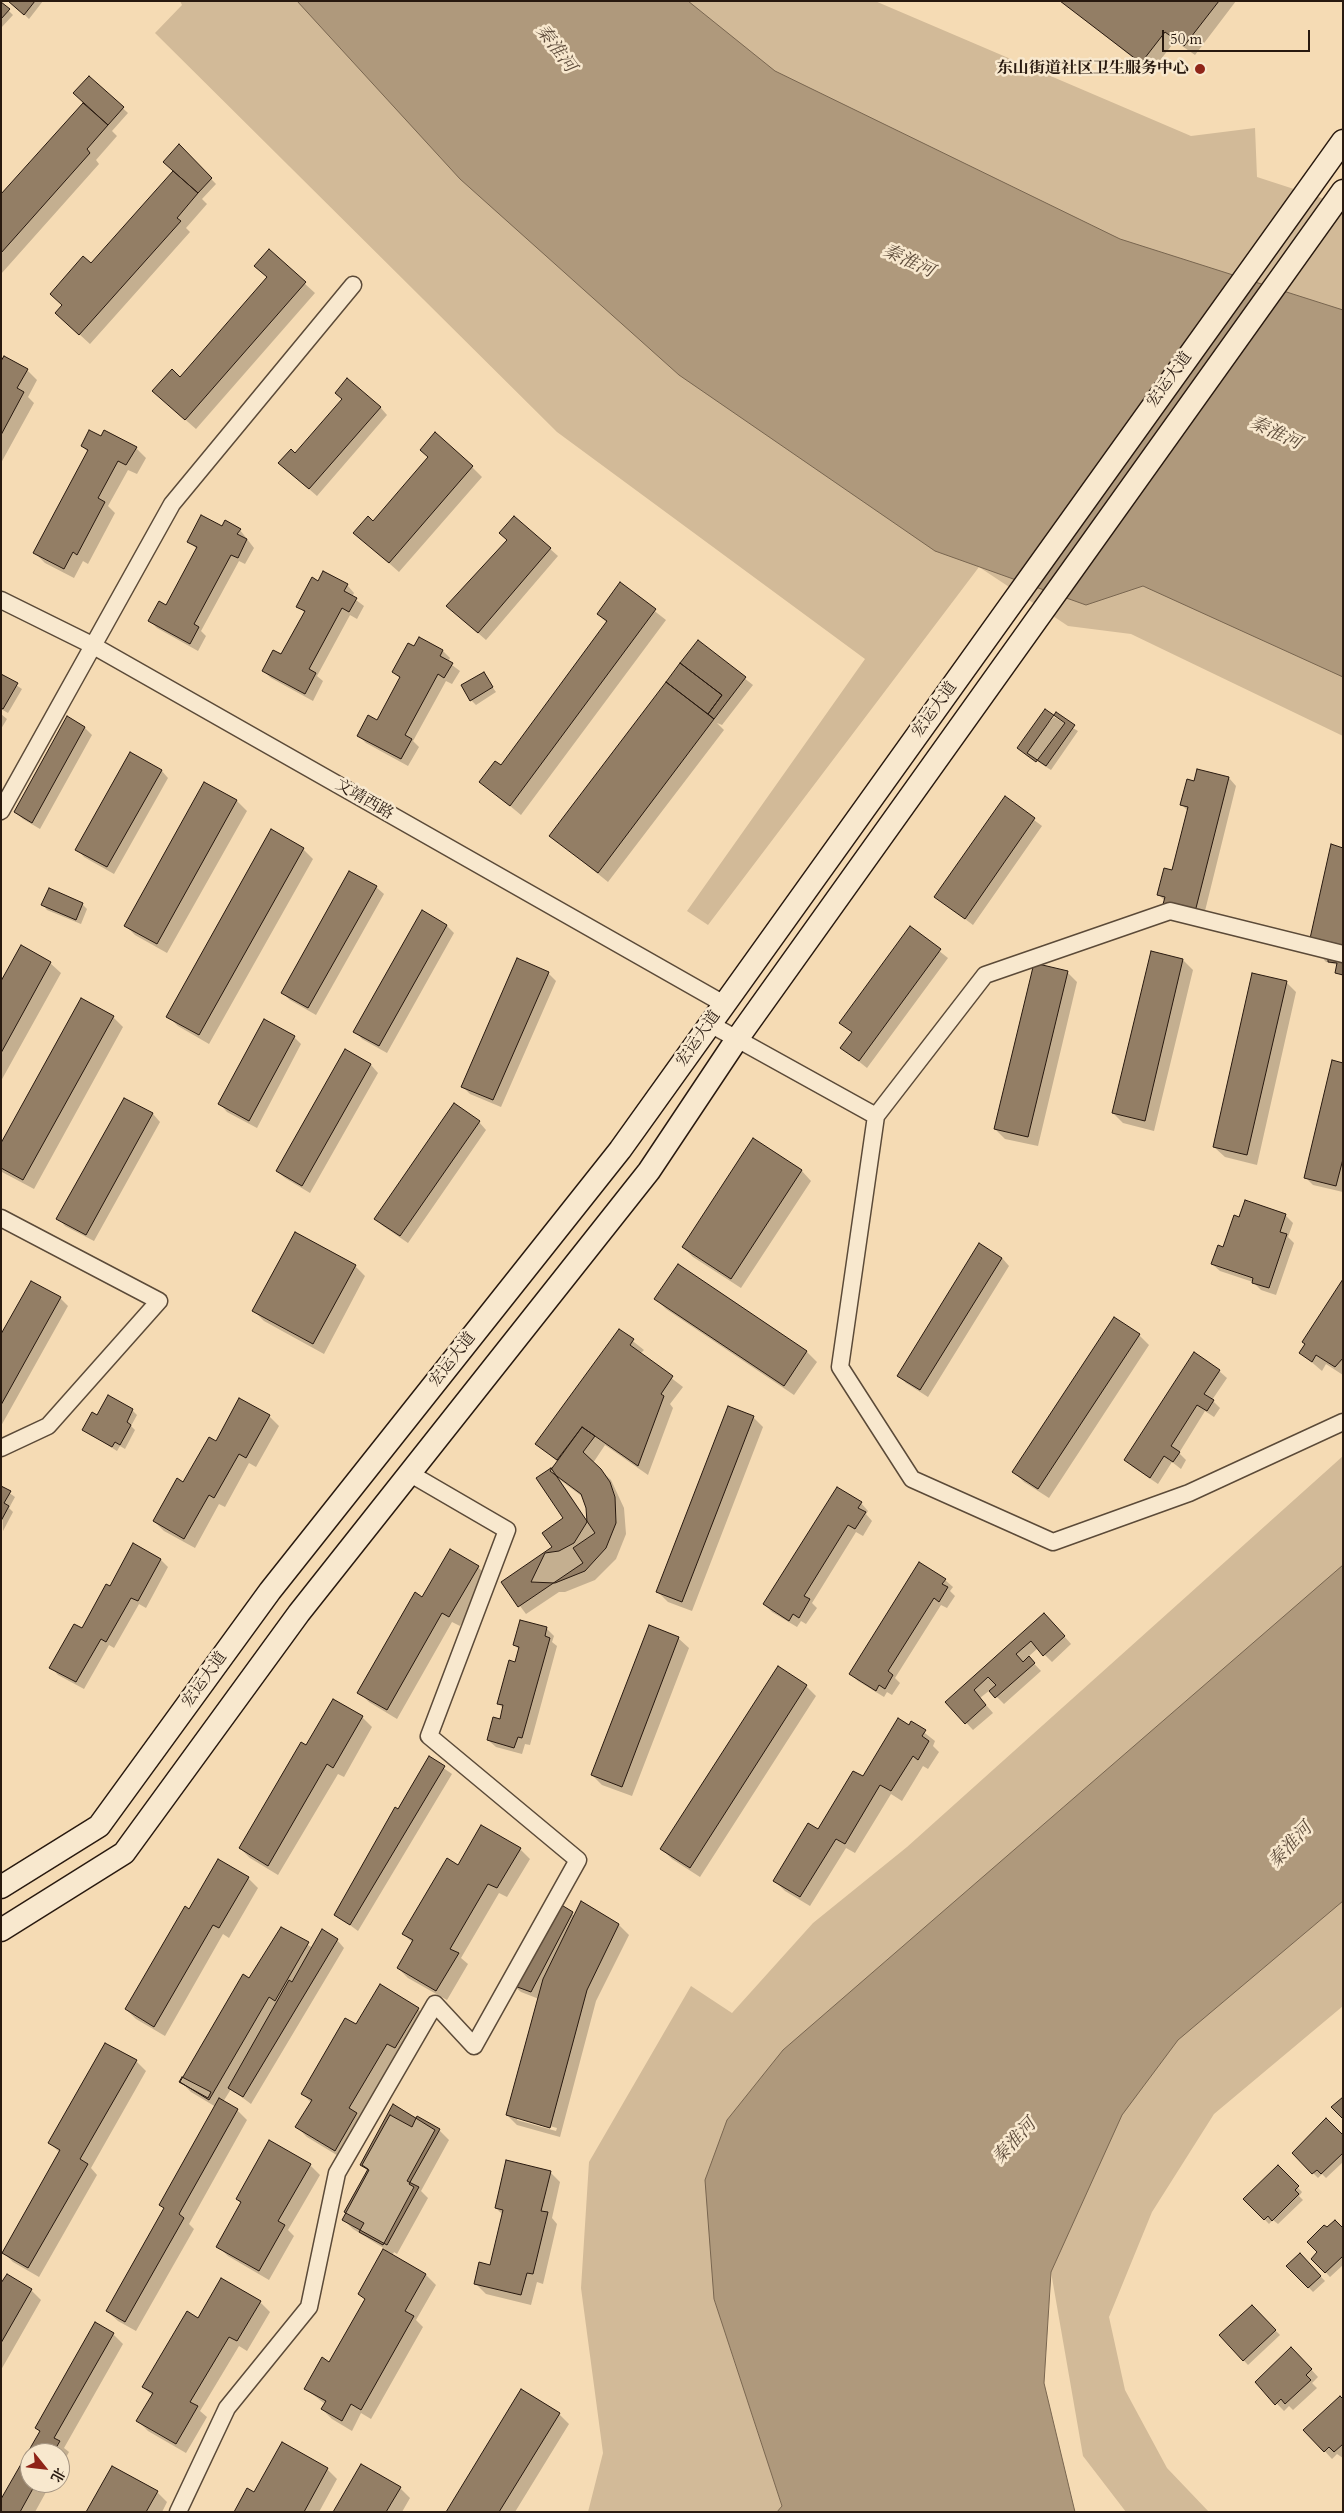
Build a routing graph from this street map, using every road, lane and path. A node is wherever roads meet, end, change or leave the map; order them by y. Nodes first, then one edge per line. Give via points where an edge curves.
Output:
1 (1343, 141) edge
2 (1343, 191) edge
3 (353, 285) dead end
4 (1, 600) edge
5 (92, 645) junction
6 (1, 811) edge
7 (1343, 954) edge
8 (724, 1004) junction
9 (710, 1024) junction
10 (737, 1040) junction
11 (876, 1116) junction
12 (1, 1218) edge
13 (1343, 1422) edge
14 (1, 1448) edge
15 (410, 1473) junction
16 (1, 1887) edge
17 (1, 1930) edge
18 (178, 2512) edge

1 - 8 main road, 宏运大道
2 - 10 main road, 宏运大道
3 - 5 street via 172,504
4 - 5 street, 文靖西路
5 - 6 street
5 - 8 street, 文靖西路
7 - 11 street via 1170,911 985,975
8 - 9 main road, 宏运大道
9 - 10 street
9 - 16 main road, 宏运大道 via 620,1150 270,1591 99,1826
10 - 11 street
10 - 15 main road, 宏运大道 via 649,1172
11 - 13 street via 840,1367 912,1480 1053,1542 1189,1493
12 - 14 street via 159,1301 48,1426
15 - 17 main road, 宏运大道 via 299,1613 124,1853
15 - 18 street via 507,1530 429,1736 578,1860 474,2046 435,2004 337,2172 309,2307 227,2408

